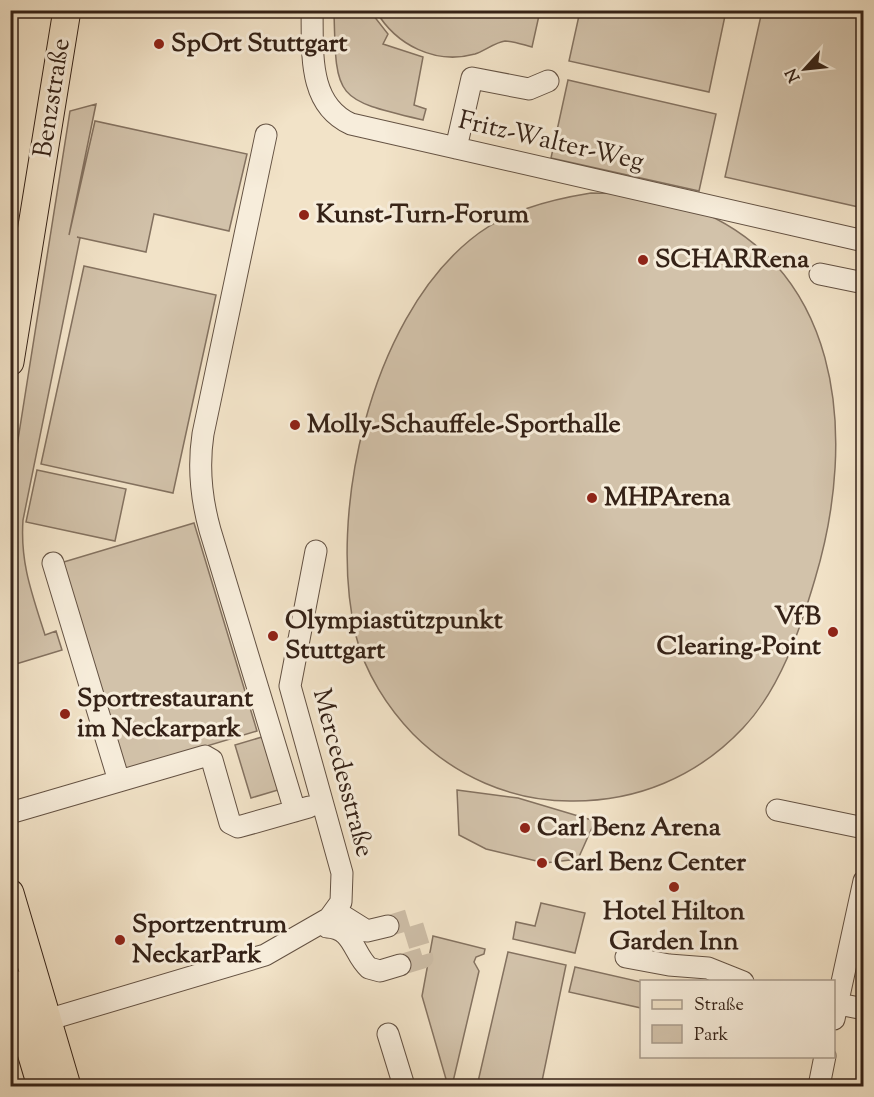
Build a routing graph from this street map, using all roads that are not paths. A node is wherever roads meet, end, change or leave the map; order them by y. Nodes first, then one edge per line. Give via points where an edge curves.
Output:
1 (67, 10) edge
2 (312, 10) edge
3 (548, 81) dead end
4 (267, 135) dead end
5 (456, 148) junction
6 (864, 241) edge
7 (820, 274) dead end
8 (864, 283) edge
9 (10, 362) edge
10 (316, 551) dead end
11 (53, 563) dead end
12 (119, 781) junction
13 (321, 804) junction
14 (777, 810) dead end
15 (295, 811) junction
16 (10, 813) edge
17 (864, 828) edge
18 (864, 881) edge
19 (10, 893) edge
20 (319, 926) junction
21 (388, 926) tunnel mouth
22 (626, 957) dead end
23 (400, 965) tunnel mouth
24 (740, 980) edge
25 (10, 982) edge
26 (835, 1008) edge
27 (864, 1009) edge
28 (27, 1026) edge
29 (388, 1034) dead end
30 (825, 1058) edge
31 (41, 1086) edge
32 (67, 1086) edge
33 (404, 1086) edge
34 (819, 1086) edge

1 - 9 main road, Benzstraße
2 - 5 street, Fritz-Walter-Weg via 314,74 321,95 337,115 351,124
3 - 5 street via 529,89 472,78
4 - 15 street via 203,434 200,472 210,530
5 - 6 street, Fritz-Walter-Weg
7 - 8 street
10 - 13 street, Mercedesstraße via 290,686
11 - 12 street
12 - 15 street via 205,756 212,760 230,823 238,827
12 - 16 street
13 - 15 street
13 - 20 street, Mercedesstraße via 342,873 343,893
14 - 17 street
18 - 26 street
19 - 28 main road
20 - 21 street via 343,916 367,930
20 - 23 street via 344,932 354,942 364,965 374,971
20 - 28 street via 265,955
22 - 24 street via 708,968
25 - 28 main road
26 - 27 street
28 - 31 main road
28 - 32 main road
29 - 33 street
30 - 34 street

